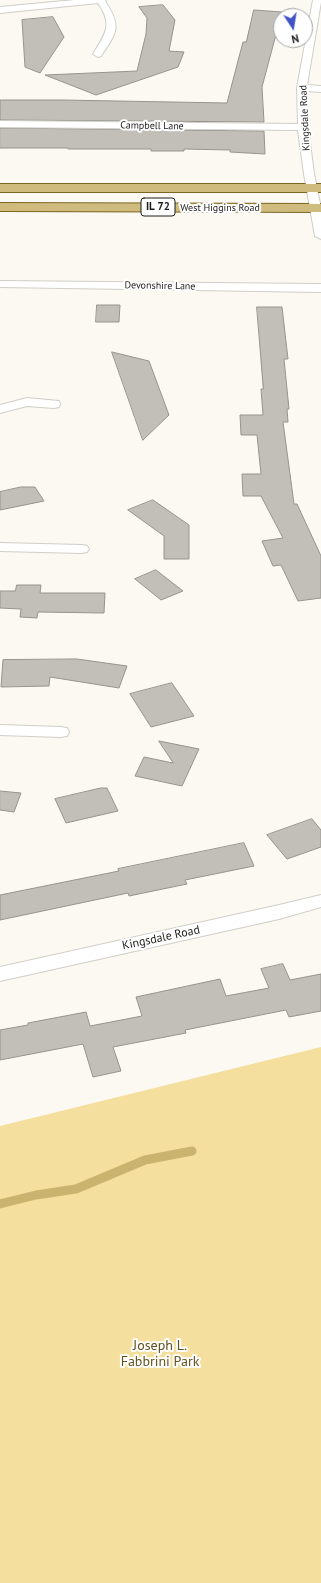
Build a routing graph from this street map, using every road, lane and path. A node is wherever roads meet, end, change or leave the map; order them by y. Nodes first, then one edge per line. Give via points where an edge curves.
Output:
1 (101, 0) edge
2 (317, 0) edge
3 (0, 10) edge
4 (98, 54) dead end
5 (302, 88) junction
6 (321, 89) edge
7 (0, 124) edge
8 (303, 127) junction
9 (0, 188) edge
10 (316, 188) edge
11 (0, 207) edge
12 (318, 208) edge
13 (321, 236) edge
14 (0, 284) edge
15 (321, 288) edge
16 (54, 404) dead end
17 (0, 409) edge
18 (0, 547) edge
19 (82, 549) dead end
20 (0, 730) edge
21 (61, 732) dead end
22 (321, 901) edge
23 (0, 974) edge

1 - 3 street
1 - 4 street via 111,15 112,30
2 - 5 street, Kingsdale Road
5 - 6 street
5 - 8 street, Kingsdale Road
7 - 8 street, Campbell Lane
8 - 10 street, Kingsdale Road
9 - 10 main road, West Higgins Road / IL 72
10 - 12 street, Kingsdale Road
11 - 12 main road, West Higgins Road / IL 72
12 - 13 street, Kingsdale Road
14 - 15 street, Devonshire Lane
16 - 17 street via 27,402
18 - 19 street
20 - 21 street
22 - 23 street, Kingsdale Road

